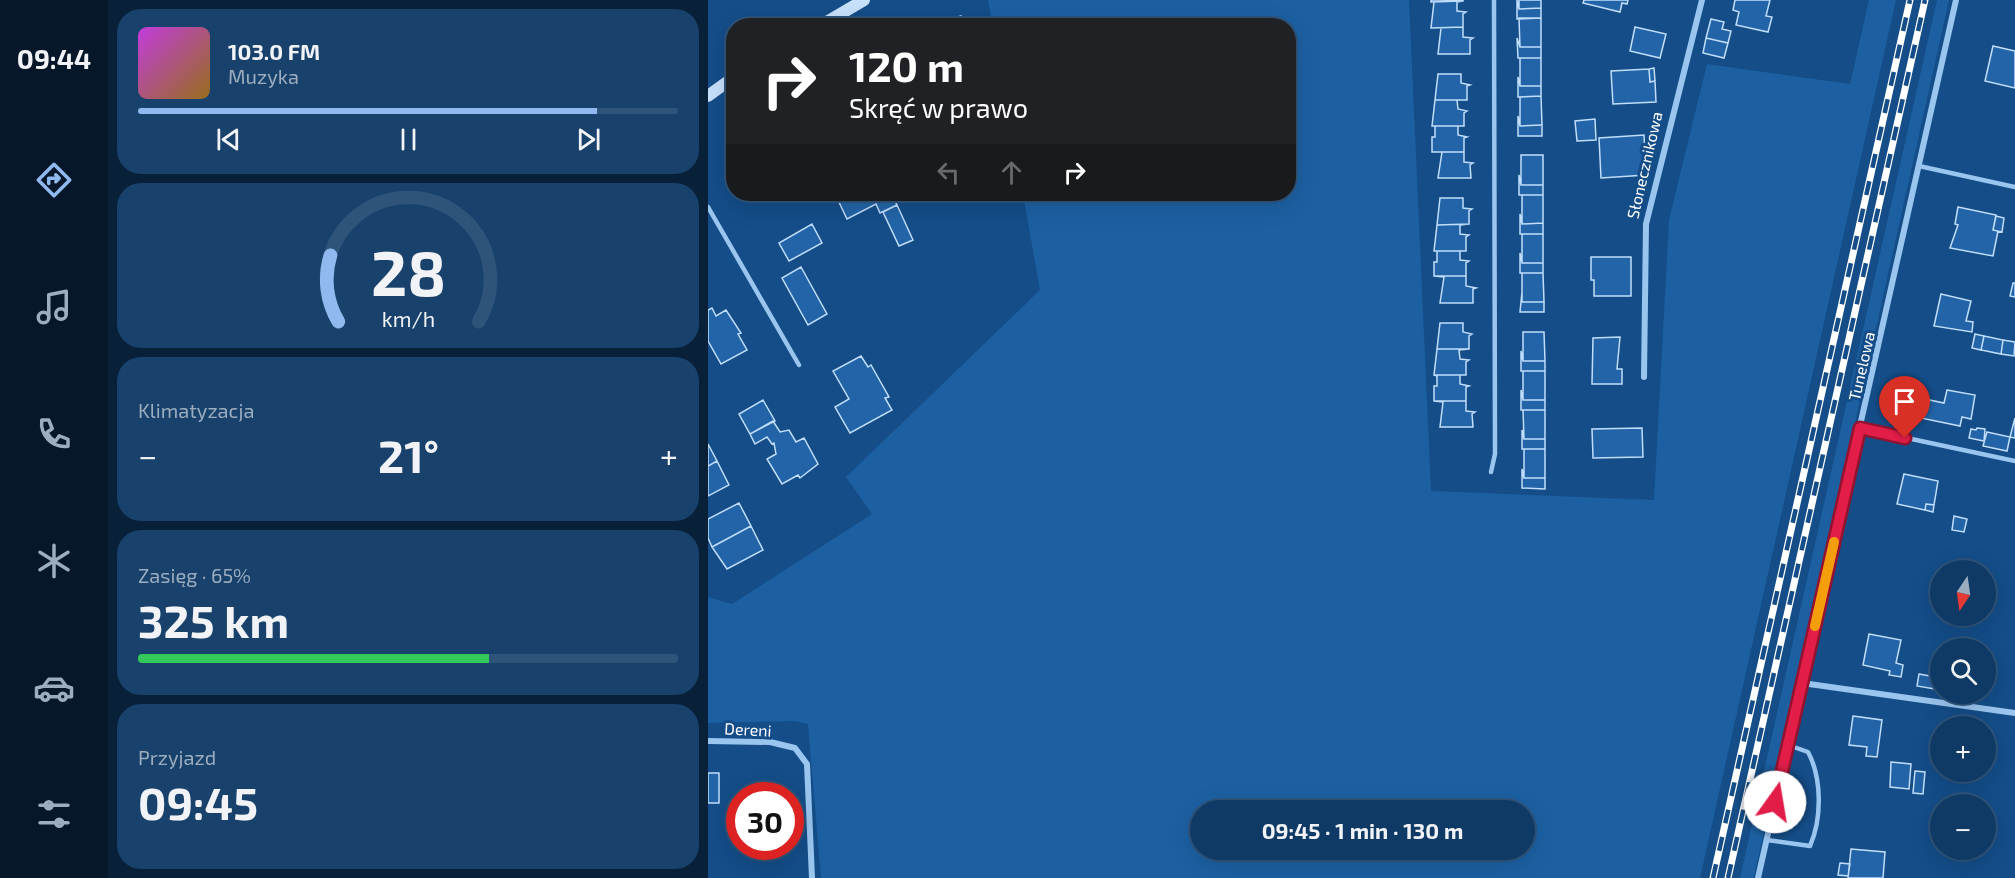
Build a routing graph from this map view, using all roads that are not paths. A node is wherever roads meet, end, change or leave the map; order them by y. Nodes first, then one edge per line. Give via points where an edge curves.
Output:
1 (864, 0) edge
2 (1494, 0) edge
3 (1702, 0) edge
4 (1956, 0) edge
5 (834, 18) edge
6 (726, 83) edge
7 (708, 96) edge
8 (1919, 166) junction
9 (2015, 186) edge
10 (708, 207) edge
11 (799, 365) dead end
12 (1644, 377) dead end
13 (1860, 428) junction
14 (2015, 461) edge
15 (1491, 472) dead end
16 (1802, 683) junction
17 (2015, 712) edge
18 (708, 741) edge
19 (1788, 744) junction
20 (1767, 840) junction
21 (812, 878) edge
22 (1758, 878) edge

1 - 5 street
2 - 15 lane via 1495,454
3 - 12 street, Słonecznikowa via 1646,224
4 - 8 street, Tunelowa
6 - 7 street
8 - 9 lane
8 - 13 street, Tunelowa
10 - 11 lane
13 - 14 lane
13 - 16 street, Tunelowa
16 - 17 street
16 - 19 street, Tunelowa
18 - 21 street, Dereni via 770,742 795,748 807,764
19 - 20 street, Tunelowa
19 - 20 lane via 1808,752 1814,764 1819,785 1815,836 1810,846 1804,847
20 - 22 street, Tunelowa

